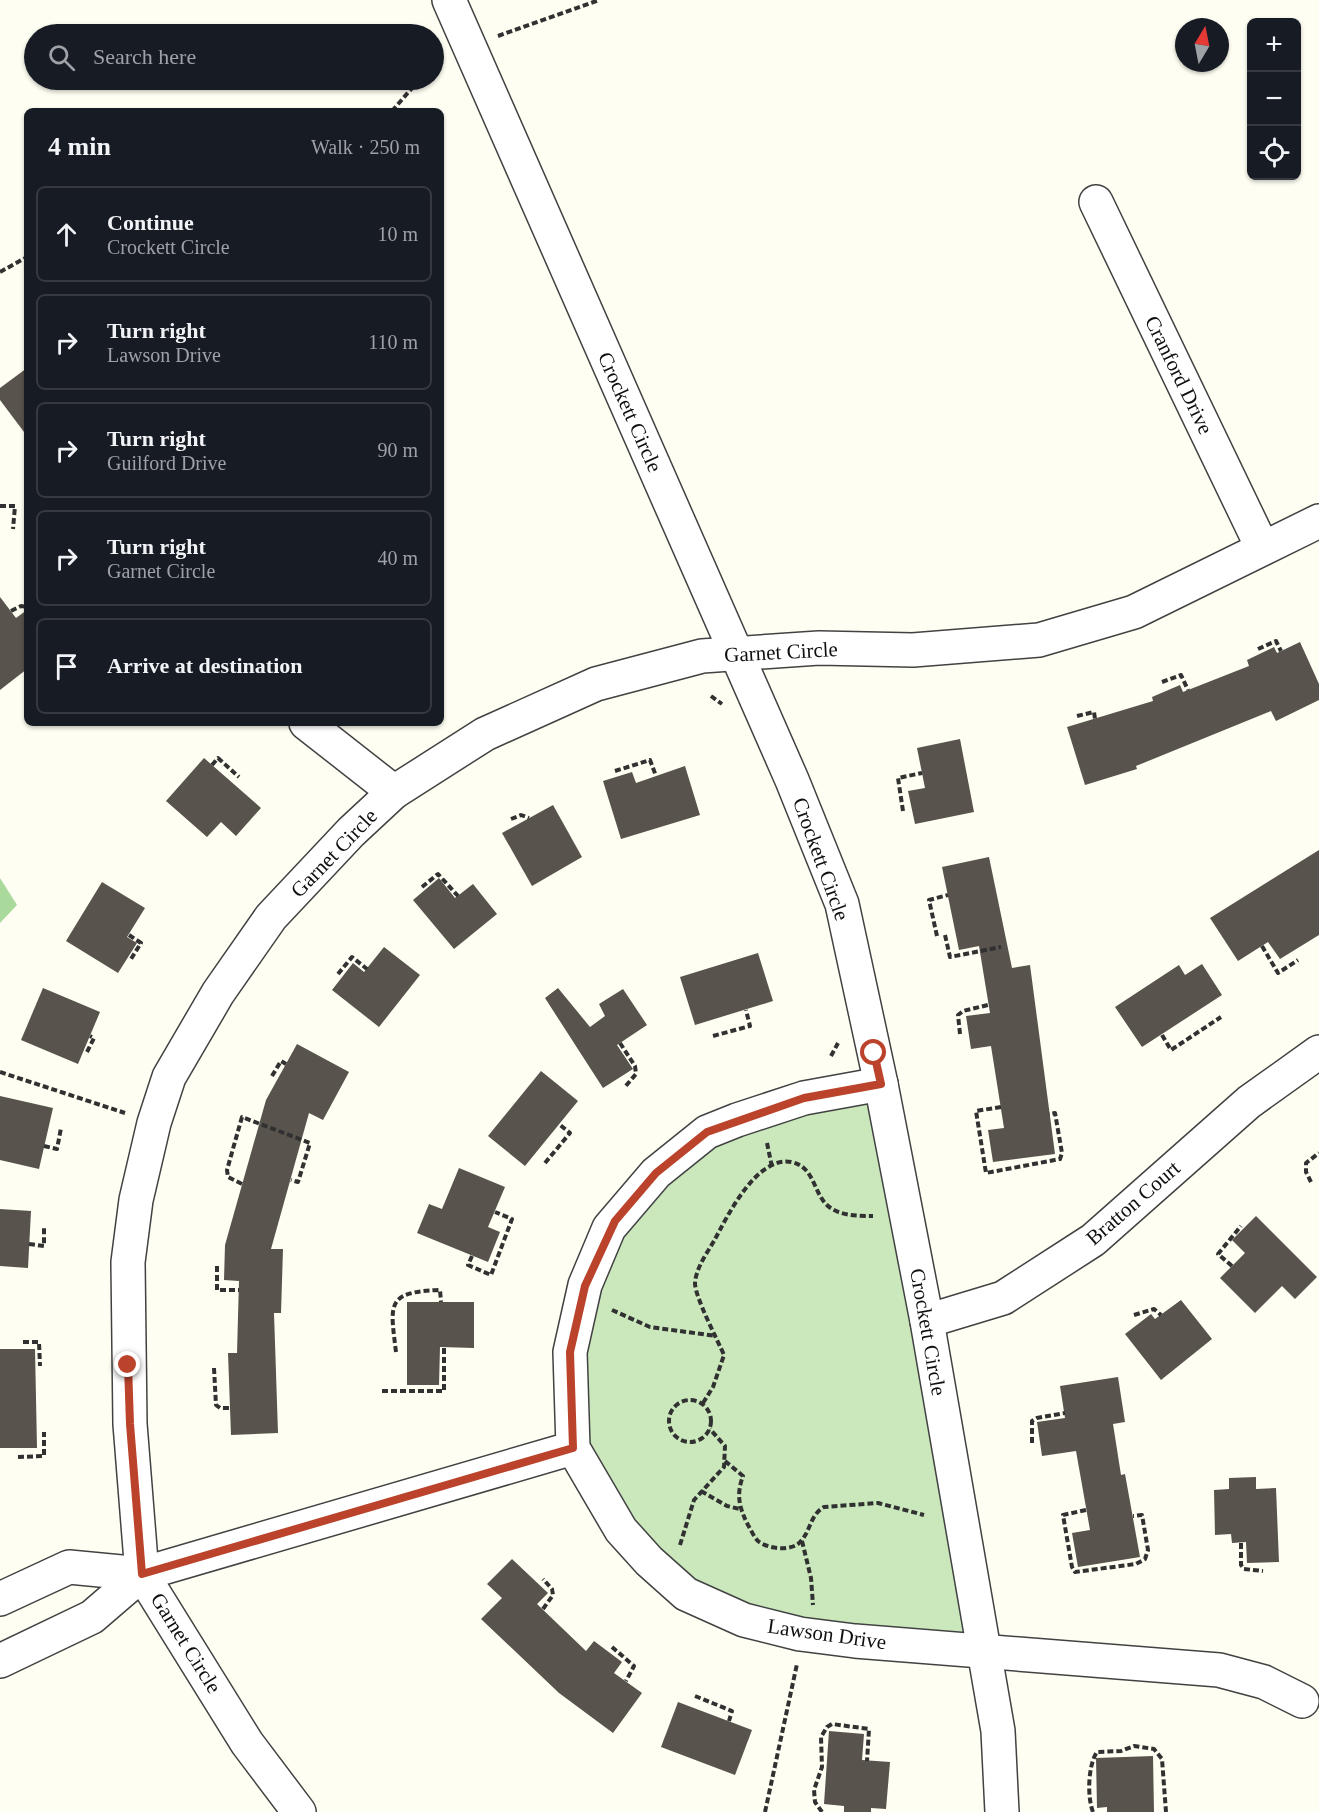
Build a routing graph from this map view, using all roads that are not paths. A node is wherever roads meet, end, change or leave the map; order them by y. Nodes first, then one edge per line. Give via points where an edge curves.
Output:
1 (449, 0) edge
2 (1096, 202) dead end
3 (1319, 521) edge
4 (1262, 547) junction
5 (736, 653) junction
6 (310, 726) edge
7 (394, 792) junction
8 (1319, 1052) edge
9 (881, 1084) junction
10 (927, 1321) junction
11 (573, 1448) junction
12 (142, 1574) junction
13 (0, 1599) edge
14 (983, 1651) junction
15 (0, 1661) edge
16 (1302, 1701) dead end
17 (299, 1812) edge
18 (1002, 1812) edge

1 - 5 street, Crockett Circle
2 - 4 street, Cranford Drive
3 - 4 street, Garnet Circle
4 - 5 street, Garnet Circle via 1134,612 1039,640 913,650 819,648
5 - 7 street, Garnet Circle via 702,656 596,684 485,734
5 - 9 street, Crockett Circle via 842,904
6 - 7 street
7 - 12 street, Garnet Circle via 271,917 218,993 174,1068 153,1123 136,1200 127,1303 130,1424
8 - 10 street, Bratton Court via 1249,1102 1093,1240 1003,1298
9 - 10 street, Crockett Circle
9 - 11 street, Lawson Drive via 804,1098 707,1132 656,1173 615,1221 585,1286 570,1352
10 - 14 street, Crockett Circle
11 - 12 street
11 - 14 street, Lawson Drive via 621,1530 686,1594 744,1620 807,1619
12 - 13 street via 69,1567
12 - 15 street via 92,1617
12 - 17 street, Garnet Circle via 247,1743
14 - 16 street, Lawson Drive via 1219,1670 1264,1682
14 - 18 street, Crockett Circle via 998,1731

